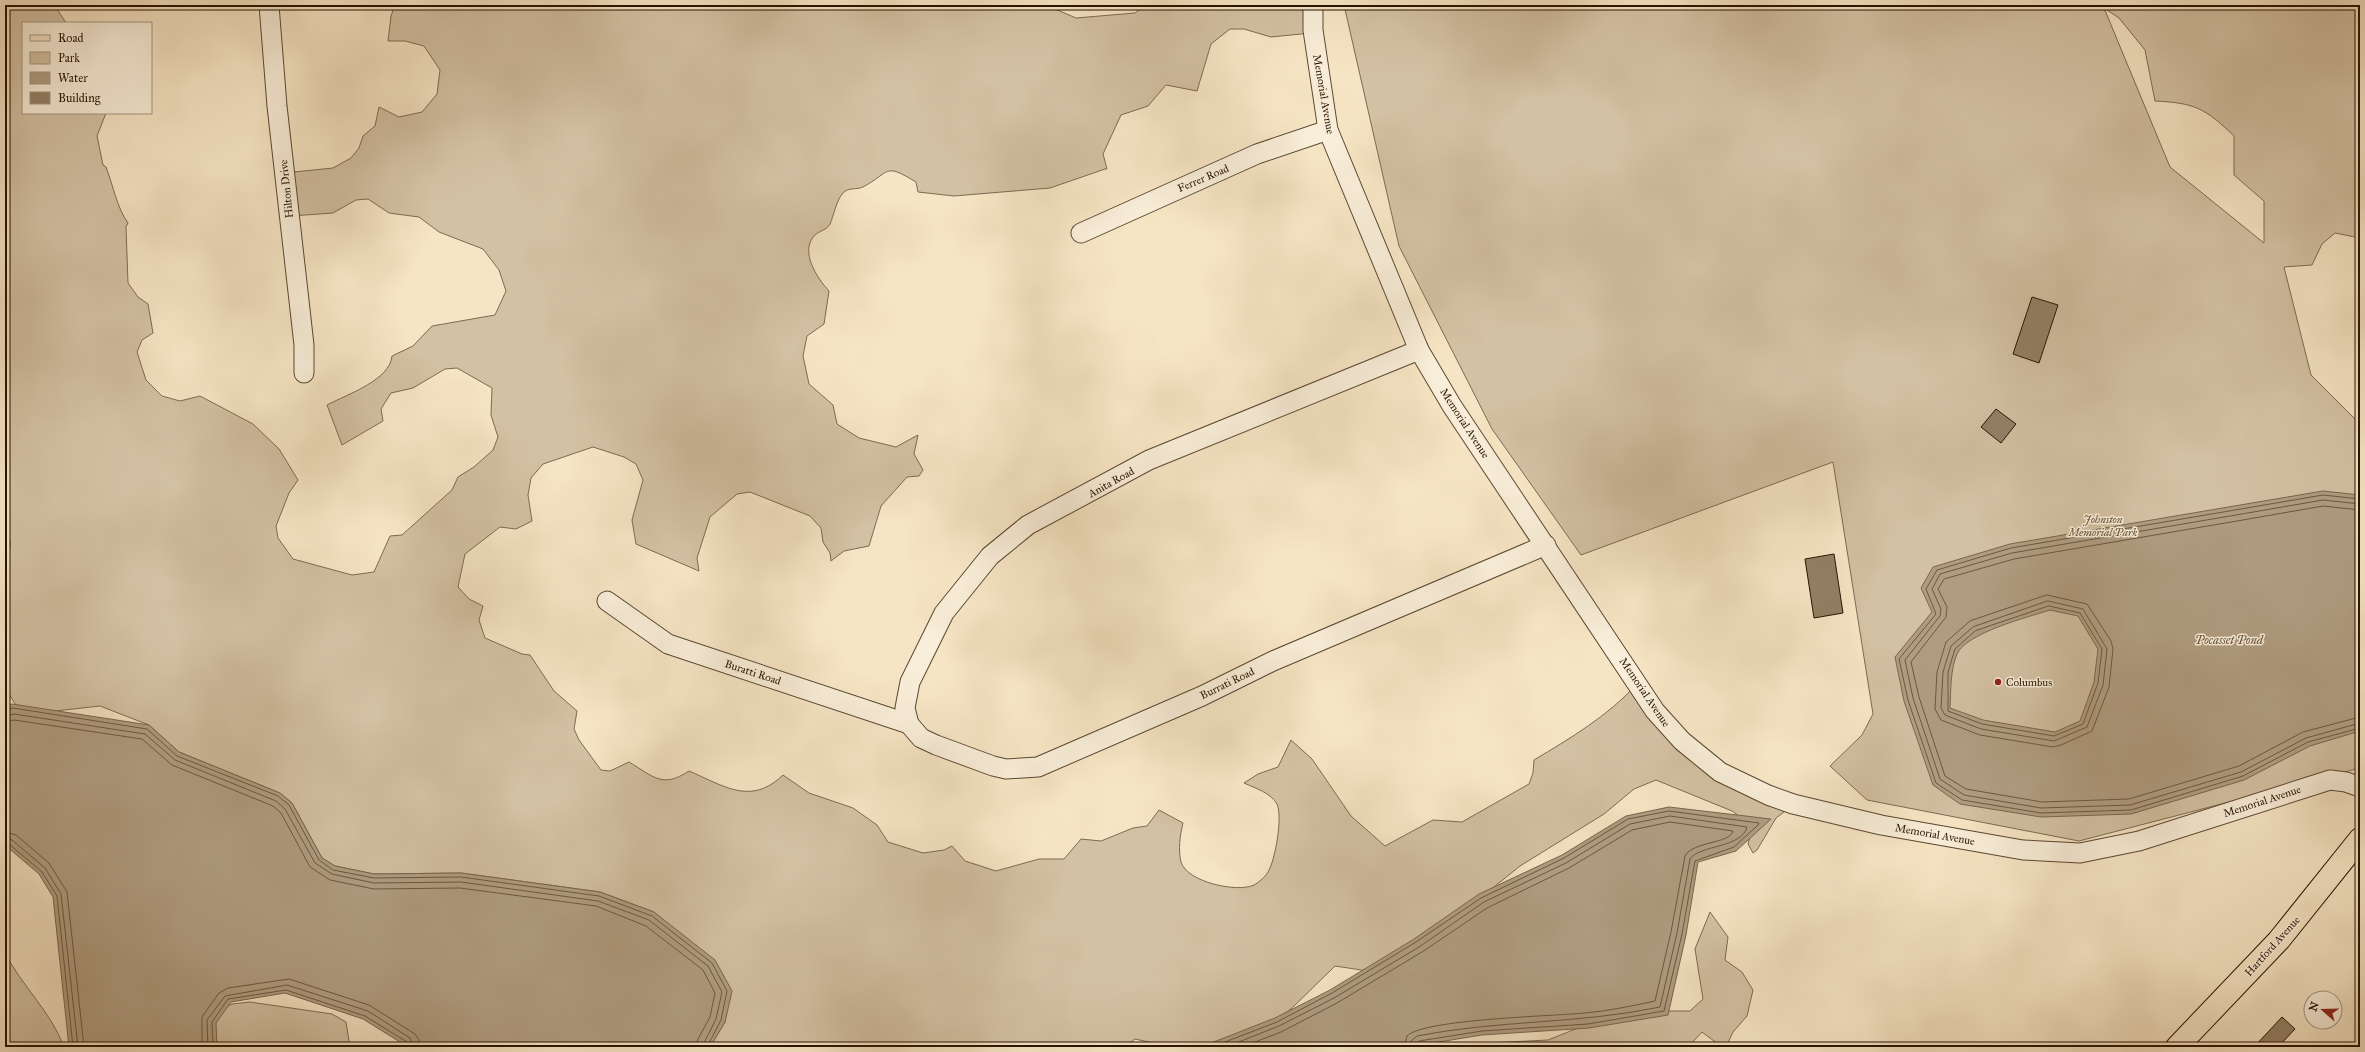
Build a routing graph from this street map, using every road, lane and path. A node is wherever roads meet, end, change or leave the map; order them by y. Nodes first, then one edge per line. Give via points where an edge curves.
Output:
1 (268, 5) edge
2 (1313, 5) edge
3 (1328, 130) junction
4 (1081, 233) dead end
5 (1420, 350) junction
6 (304, 373) dead end
7 (1546, 546) junction
8 (607, 601) dead end
9 (908, 724) junction
10 (2360, 787) edge
11 (2360, 839) edge
12 (2177, 1047) edge

1 - 6 street, Hilton Drive via 304,345
2 - 3 street, Memorial Avenue
3 - 4 street, Ferrer Road via 1257,154
3 - 5 street, Memorial Avenue
5 - 7 street, Memorial Avenue via 1452,406
5 - 9 street, Anita Road via 1149,460 1028,525 990,556 944,613 910,682 905,708
7 - 9 street, Burrati Road via 1273,660 1202,696 1038,767 1006,769 993,766 921,738
7 - 10 street, Memorial Avenue via 1667,726 1720,772 1768,795 1794,804 1881,825 2022,850 2080,853 2139,841 2330,780
8 - 9 street, Buratti Road via 668,644
11 - 12 main road, Hartford Avenue via 2279,940

